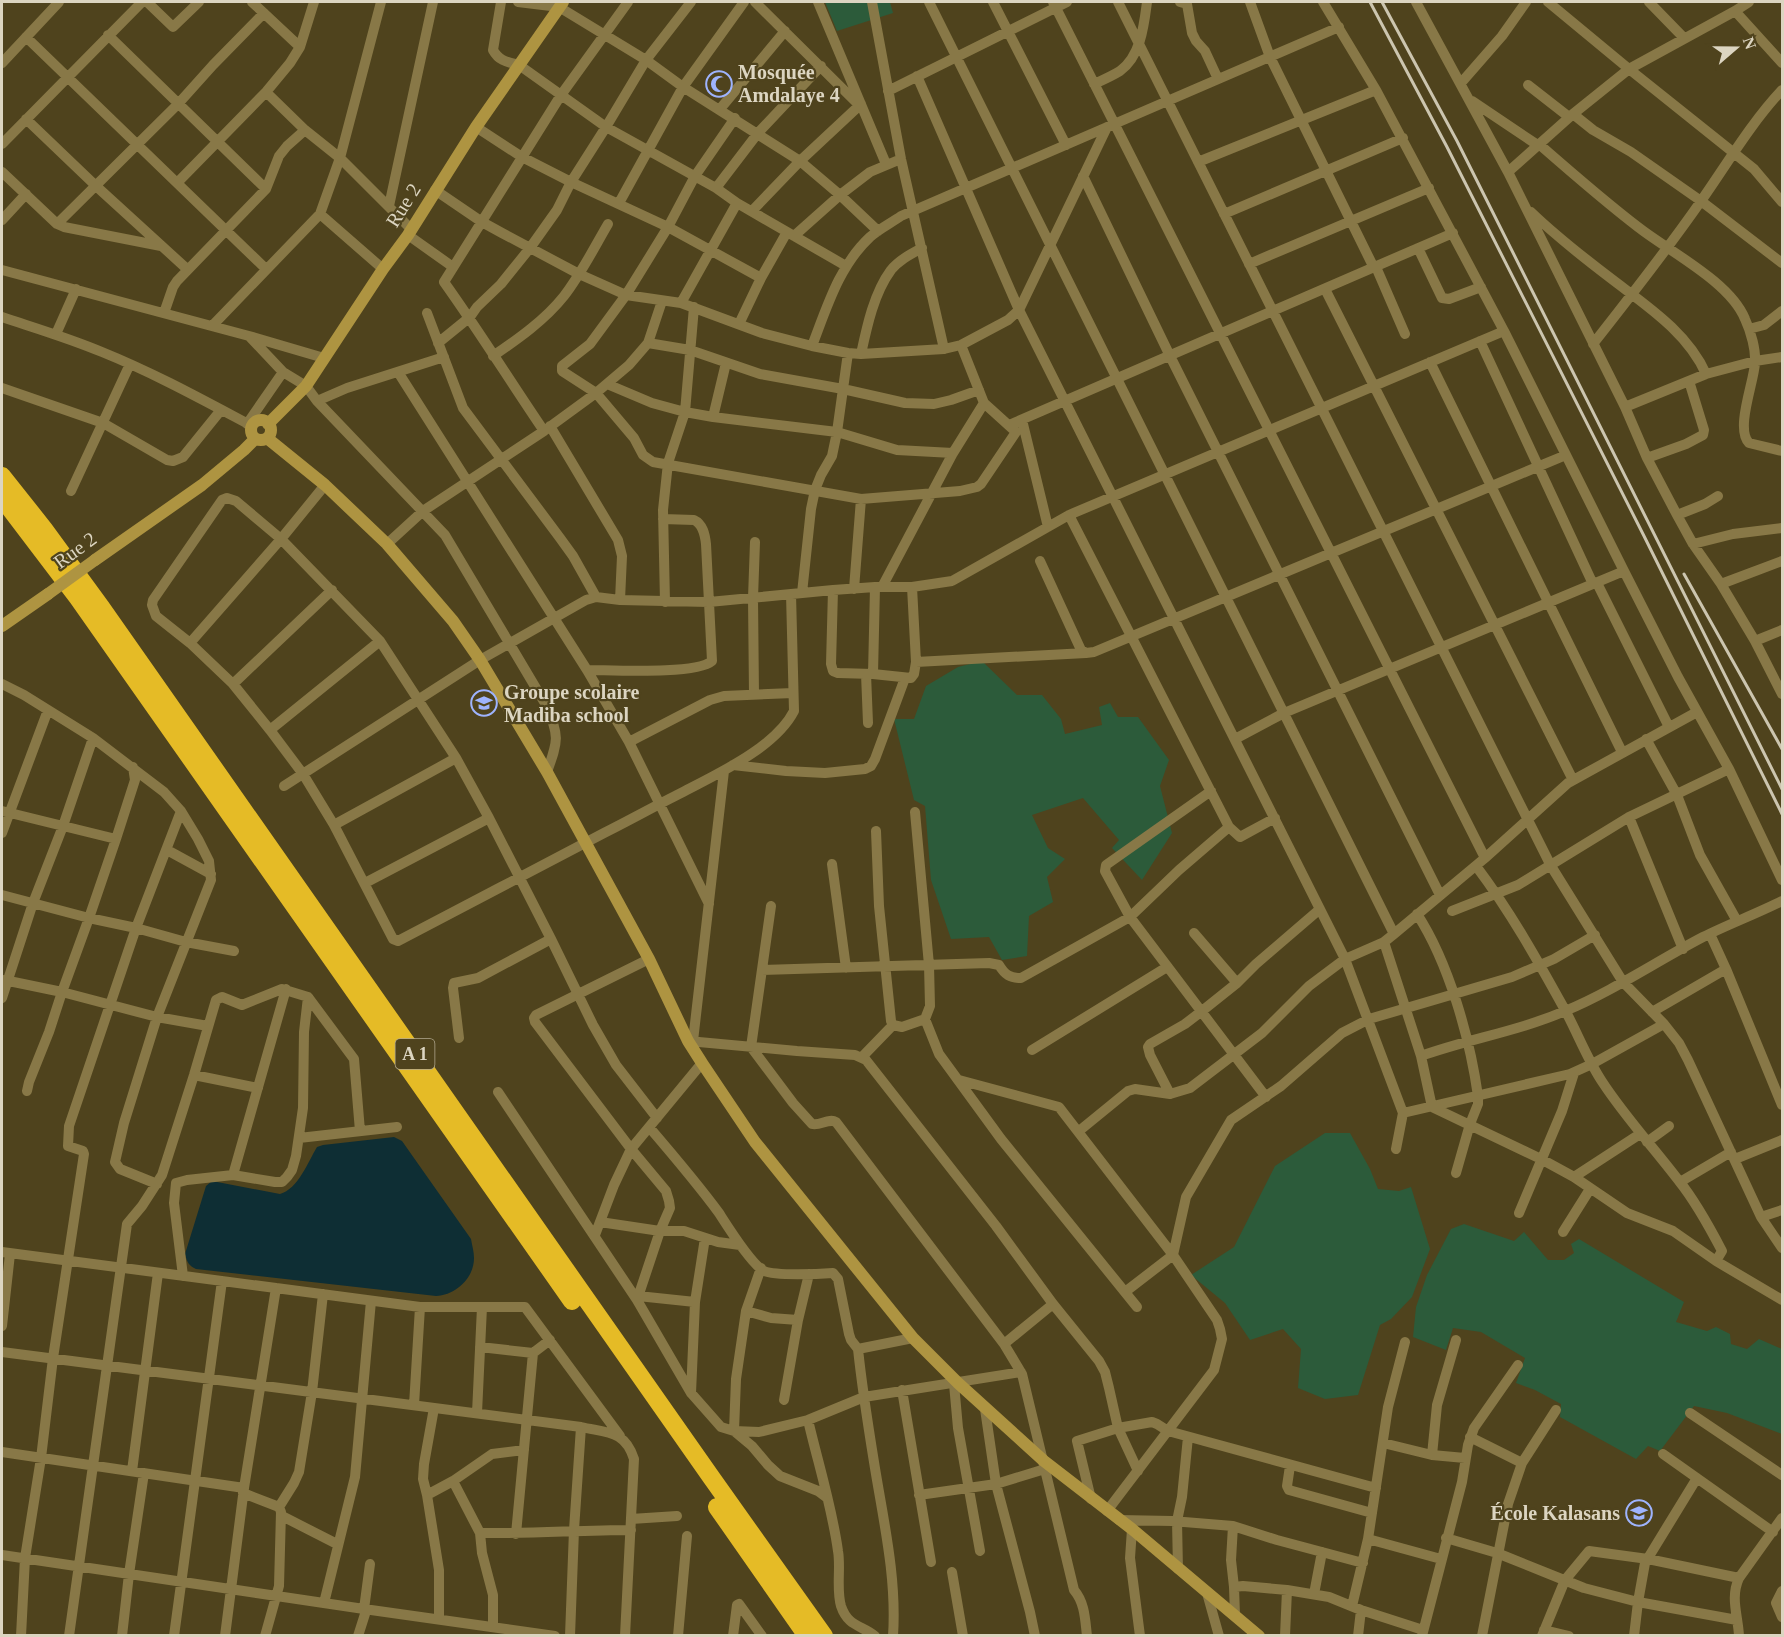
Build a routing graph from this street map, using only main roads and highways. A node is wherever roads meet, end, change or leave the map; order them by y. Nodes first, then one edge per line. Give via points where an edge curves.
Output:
1 (2, 476) edge
2 (2, 498) edge
3 (807, 1635) edge
4 (824, 1635) edge

1 - 4 highway, A 1 via 101,607
2 - 3 highway, A 1 via 78,598

